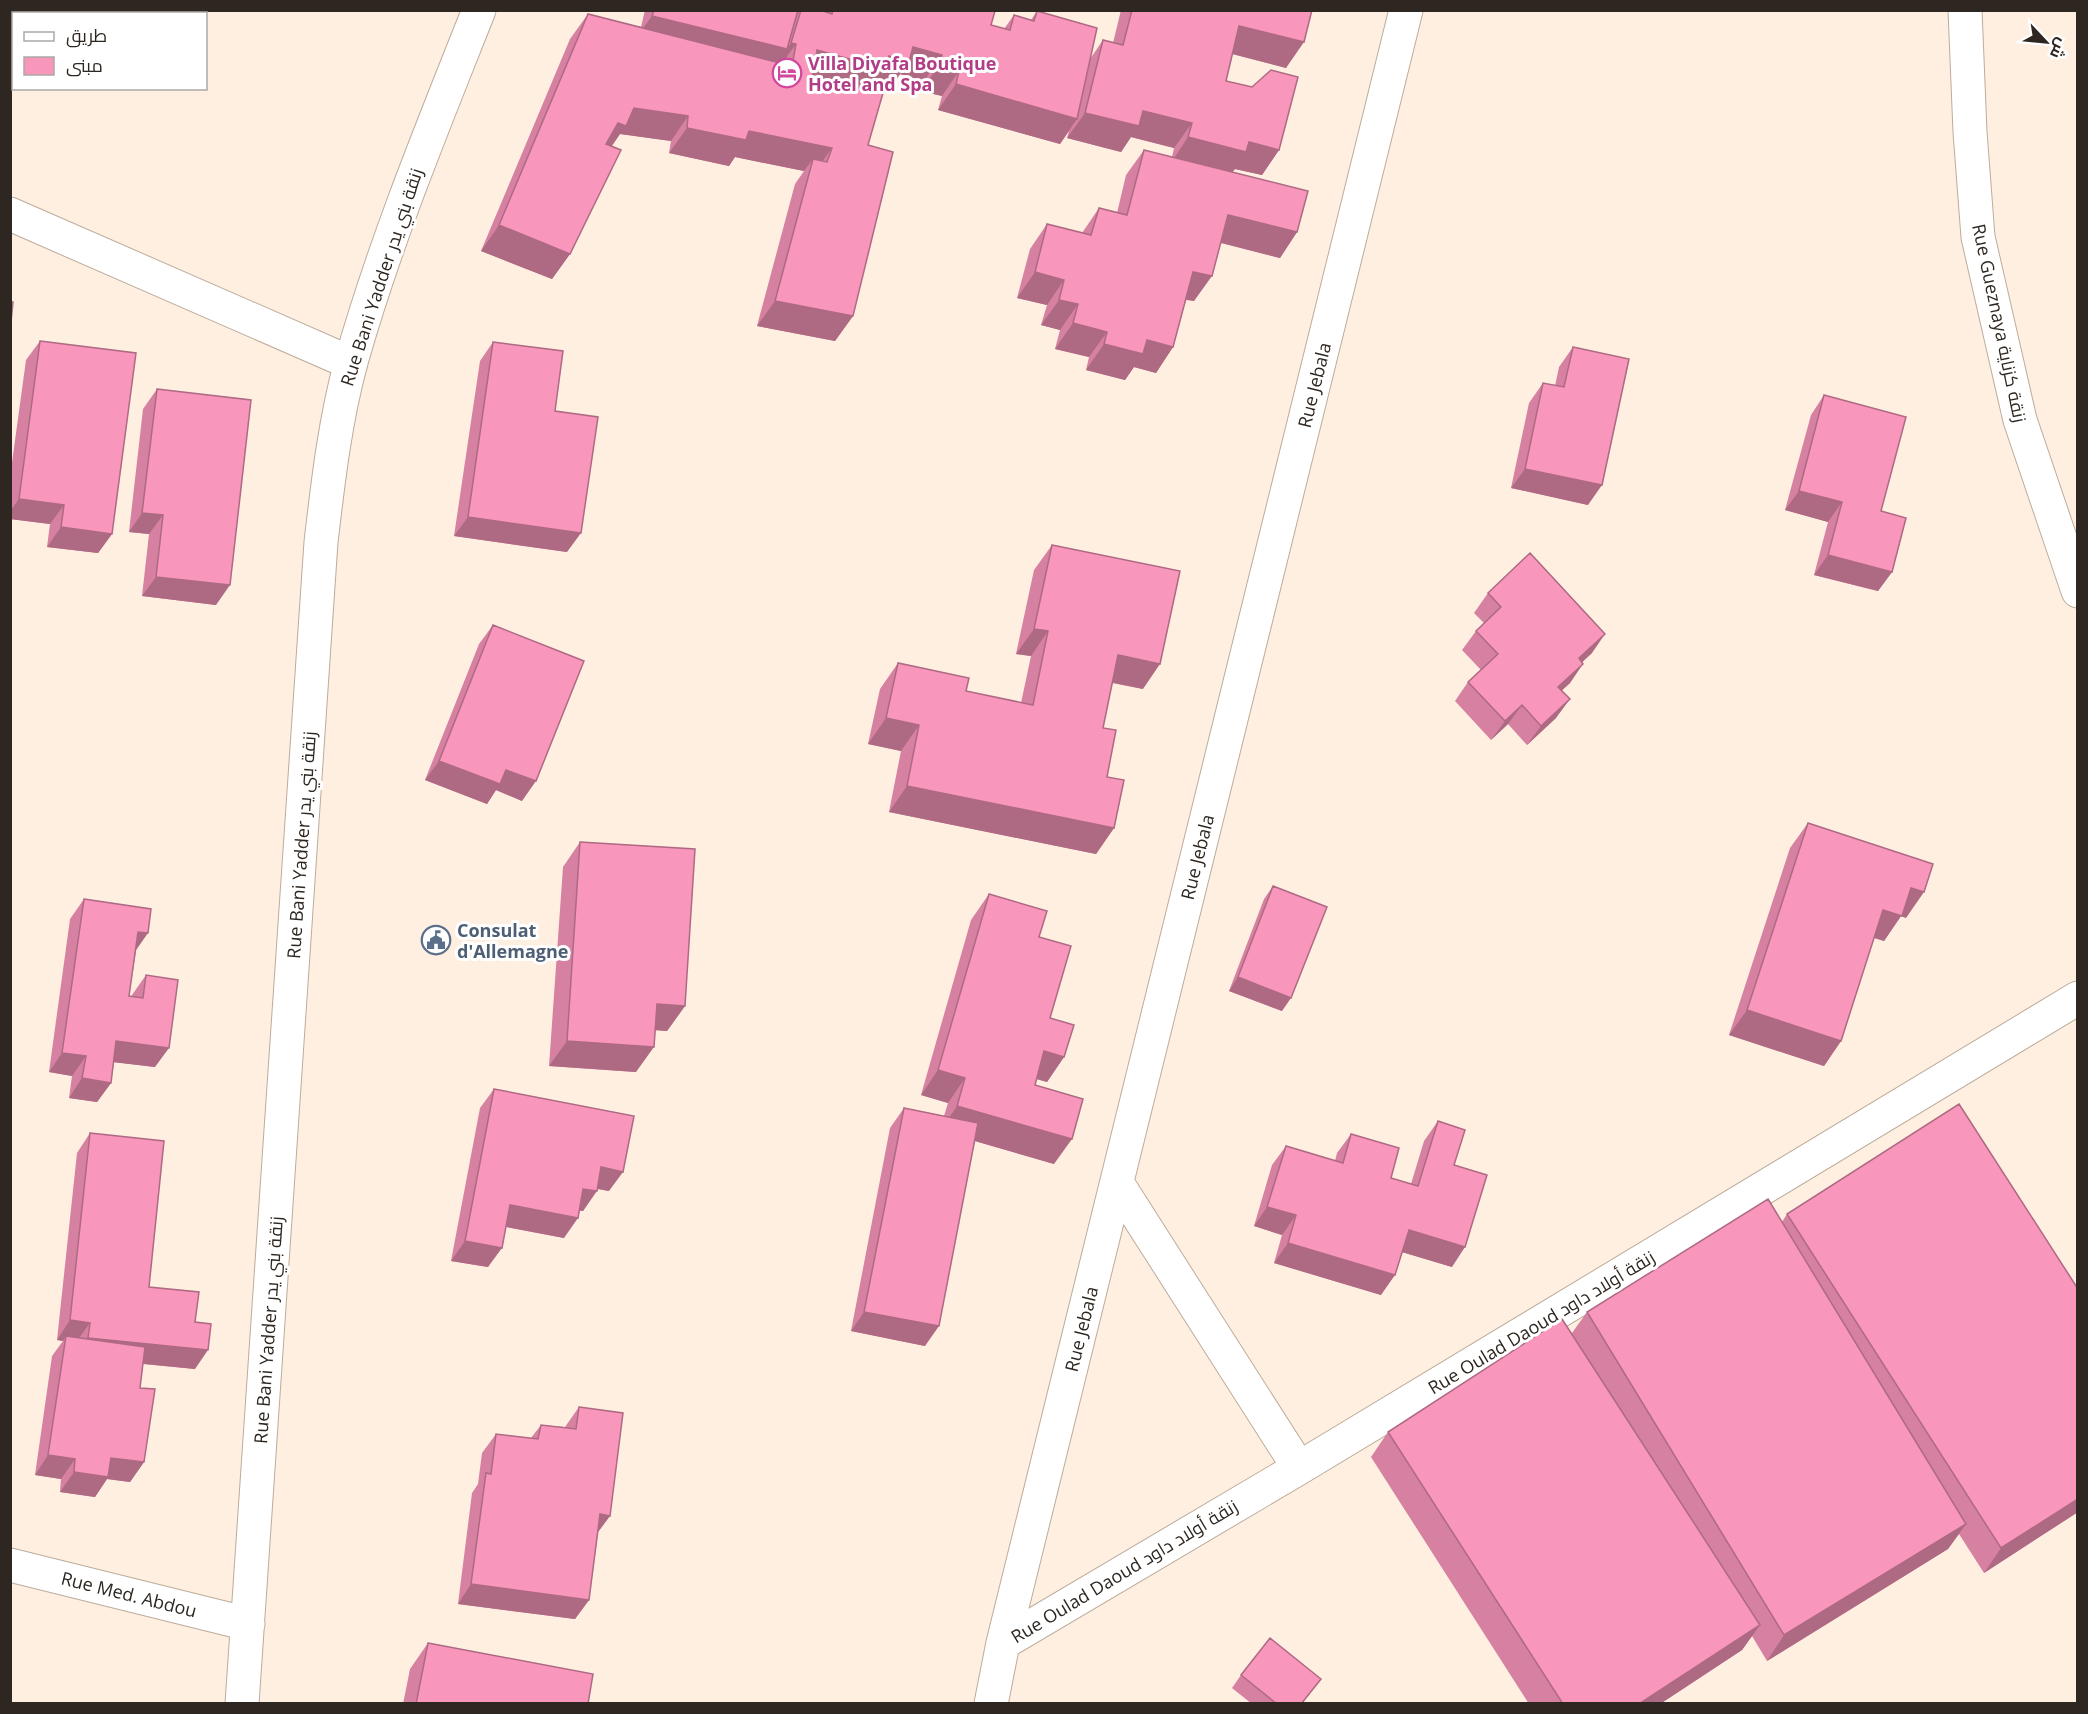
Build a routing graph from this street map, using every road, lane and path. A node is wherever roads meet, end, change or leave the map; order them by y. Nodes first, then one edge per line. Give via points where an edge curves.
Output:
1 (479, 10) edge
2 (1406, 10) edge
3 (1965, 10) edge
4 (10, 214) edge
5 (351, 363) junction
6 (2078, 591) edge
7 (2078, 998) edge
8 (1117, 1184) junction
9 (1299, 1468) junction
10 (10, 1565) edge
11 (248, 1624) junction
12 (1003, 1643) junction
13 (242, 1704) edge
14 (991, 1704) edge

1 - 5 street, Rue Bani Yadder زنقة بني يدر via 420,159
2 - 8 street, Rue Jebala
3 - 6 street, Rue Gueznaya زنقة كزناية via 1978,237 2020,420
4 - 5 street
5 - 11 street, Rue Bani Yadder زنقة بني يدر via 329,473 321,542
7 - 9 street, Rue Oulad Daoud زنقة أولاد داود
8 - 9 street
8 - 12 street, Rue Jebala
9 - 12 street, Rue Oulad Daoud زنقة أولاد داود
10 - 11 street, Rue Med. Abdou
11 - 13 street, Rue Bani Yadder زنقة بني يدر
12 - 14 street, Rue Jebala

